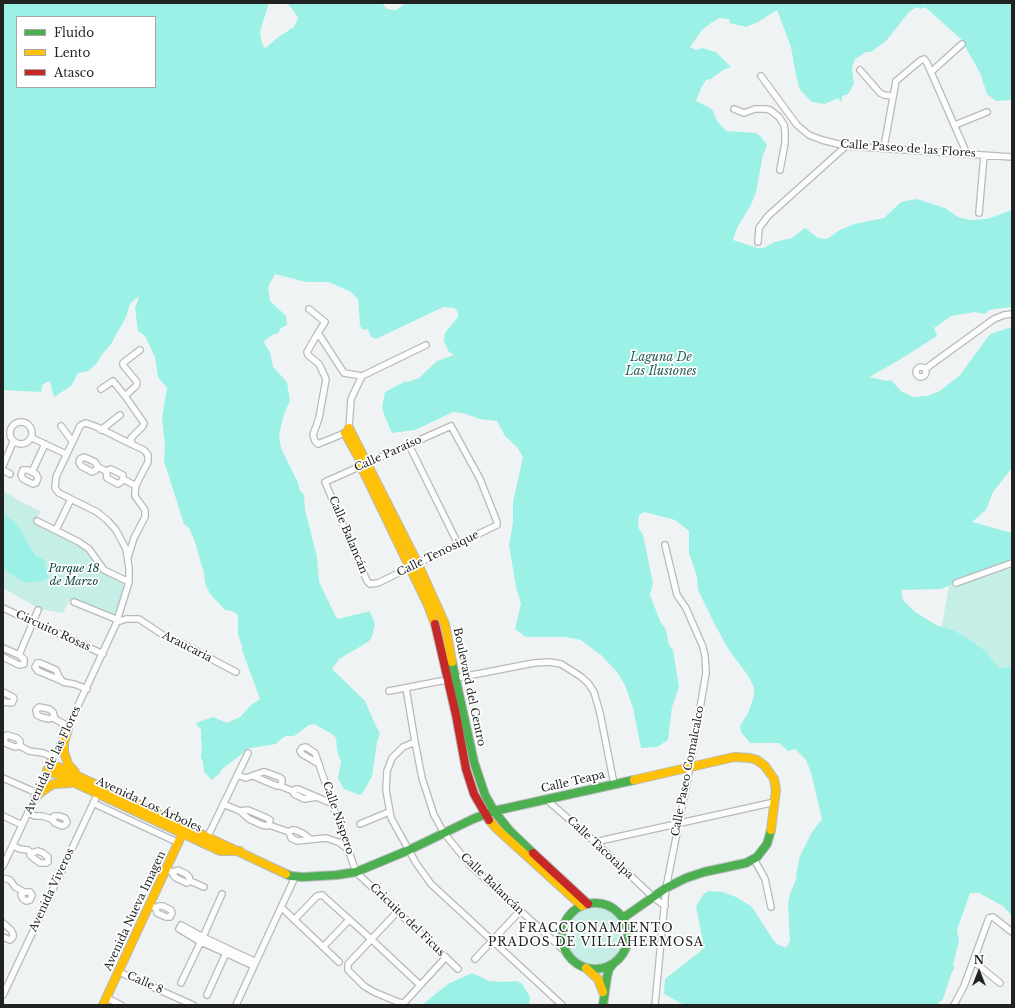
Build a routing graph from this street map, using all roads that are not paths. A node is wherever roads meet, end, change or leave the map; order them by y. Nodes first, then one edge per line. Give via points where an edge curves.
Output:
1 (962, 44) dead end
2 (860, 70) dead end
3 (931, 72) junction
4 (761, 76) dead end
5 (892, 96) junction
6 (734, 109) dead end
7 (987, 112) dead end
8 (789, 114) junction
9 (781, 120) junction
10 (955, 125) junction
11 (846, 146) junction
12 (884, 147) junction
13 (967, 154) junction
14 (984, 155) junction
15 (1012, 157) edge
16 (780, 170) dead end
17 (979, 213) dead end
18 (758, 242) dead end
19 (309, 309) dead end
20 (1012, 314) edge
21 (318, 334) junction
22 (426, 345) dead end
23 (140, 350) dead end
24 (925, 369) dead end
25 (362, 376) junction
26 (101, 389) dead end
27 (125, 396) junction
28 (120, 415) dead end
29 (61, 426) dead end
30 (101, 430) junction
31 (347, 430) junction
32 (32, 438) junction
33 (72, 441) junction
34 (13, 442) junction
35 (45, 444) junction
36 (132, 444) junction
37 (409, 445) junction
38 (66, 454) junction
39 (364, 464) junction
40 (3, 466) edge
41 (99, 468) junction
42 (3, 470) edge
43 (106, 471) junction
44 (32, 472) dead end
45 (10, 474) dead end
46 (123, 479) junction
47 (325, 482) joint
48 (136, 486) junction
49 (71, 499) junction
50 (496, 520) joint
51 (37, 521) dead end
52 (56, 530) junction
53 (458, 544) junction
54 (665, 545) dead end
55 (128, 557) junction
56 (1012, 563) edge
57 (418, 564) junction
58 (410, 568) junction
59 (129, 582) junction
60 (956, 583) dead end
61 (374, 584) joint
62 (74, 602) dead end
63 (3, 608) edge
64 (38, 610) dead end
65 (118, 621) junction
66 (34, 622) junction
67 (3, 648) edge
68 (103, 654) junction
69 (19, 655) junction
70 (3, 657) edge
71 (236, 672) dead end
72 (452, 679) junction
73 (63, 682) junction
74 (406, 688) junction
75 (87, 689) junction
76 (389, 691) dead end
77 (3, 692) edge
78 (3, 703) edge
79 (54, 717) dead end
80 (68, 728) junction
81 (415, 742) junction
82 (20, 746) dead end
83 (248, 753) dead end
84 (50, 763) junction
85 (319, 764) dead end
86 (690, 767) junction
87 (237, 775) junction
88 (80, 776) junction
89 (253, 776) junction
90 (3, 778) edge
91 (614, 784) junction
92 (280, 786) junction
93 (84, 787) junction
94 (99, 790) junction
95 (36, 796) junction
96 (547, 800) junction
97 (775, 802) junction
98 (93, 803) junction
99 (223, 804) junction
100 (333, 804) junction
101 (494, 811) junction
102 (389, 812) junction
103 (28, 813) junction
104 (485, 813) junction
105 (3, 816) edge
106 (52, 819) dead end
107 (679, 823) junction
108 (360, 824) dead end
109 (22, 825) junction
110 (185, 830) junction
111 (290, 832) junction
112 (444, 833) junction
113 (208, 836) junction
114 (310, 839) junction
115 (595, 842) junction
116 (178, 843) junction
117 (13, 846) junction
118 (409, 850) junction
119 (350, 851) junction
120 (243, 852) junction
121 (31, 853) dead end
122 (4, 859) edge
123 (754, 859) junction
124 (3, 866) edge
125 (170, 871) junction
126 (356, 872) junction
127 (294, 876) junction
128 (3, 878) edge
129 (204, 887) dead end
130 (666, 888) junction
131 (24, 892) dead end
132 (222, 894) dead end
133 (653, 898) junction
134 (585, 905) junction
135 (665, 906) junction
136 (281, 907) junction
137 (771, 907) dead end
138 (398, 911) junction
139 (520, 911) junction
140 (623, 918) junction
141 (294, 920) junction
142 (349, 920) junction
143 (3, 924) edge
144 (1012, 932) edge
145 (3, 937) edge
146 (202, 939) junction
147 (371, 939) junction
148 (492, 941) junction
149 (323, 947) junction
150 (224, 951) junction
151 (567, 953) junction
152 (446, 957) junction
153 (475, 959) dead end
154 (974, 961) junction
155 (339, 962) dead end
156 (255, 964) junction
157 (613, 964) junction
158 (586, 968) junction
159 (458, 969) dead end
160 (119, 972) junction
161 (181, 983) dead end
162 (1000, 983) dead end
163 (420, 985) junction
164 (3, 995) edge
165 (207, 995) dead end
166 (604, 1001) edge
167 (105, 1002) edge
168 (121, 1005) edge
169 (193, 1005) edge
170 (236, 1005) edge
171 (562, 1005) edge
172 (655, 1005) edge
173 (954, 1005) edge

1 - 3 street
2 - 5 street via 880,93
3 - 5 street via 926,60 921,60 896,81
3 - 10 street
4 - 8 street, Calle Paseo de las Flores
5 - 12 street
6 - 9 street via 744,113 766,108
7 - 10 street
8 - 9 street
8 - 11 street, Calle Paseo de las Flores via 800,129 809,135
9 - 16 street via 785,136
10 - 13 street
11 - 12 street, Calle Paseo de las Flores
11 - 18 street via 768,216 760,228
12 - 13 street, Calle Paseo de las Flores
13 - 14 street, Calle Paseo de las Flores
14 - 15 street, Calle Paseo de las Flores
14 - 17 street
19 - 21 street via 325,322
20 - 24 street via 994,319
21 - 25 street via 344,373
21 - 31 street via 307,352 319,364 326,379 313,438 318,444
22 - 25 street
23 - 27 street via 123,363 137,384
25 - 31 street via 351,399
26 - 27 street via 113,381
27 - 36 street via 144,423 131,438
28 - 30 street
29 - 33 street
30 - 33 street via 83,424
30 - 36 street
31 - 39 street, Boulevard del Centro
32 - 34 street via 25,444
32 - 34 street via 29,425 16,423 9,431
32 - 35 street
33 - 38 street
34 - 40 street
35 - 38 street
35 - 44 street
36 - 48 street via 146,451 148,455 148,462
37 - 39 street, Calle Paraíso
37 - 50 street, Calle Paraíso via 452,426 478,476
37 - 53 street
38 - 49 street via 56,477 55,488
39 - 47 street, Calle Paraíso
39 - 57 street, Boulevard del Centro
39 - 58 street, Boulevard del Centro
41 - 41 street via 89,459 80,459 81,466 92,472
41 - 43 street
42 - 45 street
43 - 46 street via 111,469 122,475
43 - 46 street via 107,478 118,484
46 - 48 street
47 - 61 street, Calle Balancán via 367,580
48 - 55 street via 135,496 146,514 132,542
49 - 52 street
49 - 55 street via 97,512 112,525 123,542
50 - 53 street, Calle Tenosique via 495,527
51 - 52 street
52 - 59 street via 89,549 106,571
53 - 57 street, Calle Tenosique
54 - 86 street, Calle Paseo Comalcalco via 677,595 693,621 705,656 705,682
55 - 59 street, Avenida de las Flores
56 - 60 street
57 - 58 street, Calle Tenosique
57 - 72 street, Boulevard del Centro via 445,624
58 - 61 street, Calle Tenosique
58 - 72 street, Boulevard del Centro via 436,627
59 - 65 street, Avenida de las Flores
62 - 65 street
63 - 66 street, Circuito Rosas
64 - 66 street
65 - 68 street, Avenida de las Flores
65 - 71 street, Araucaria via 139,619 169,639
66 - 68 street, Circuito Rosas
66 - 69 street
67 - 69 street
68 - 75 street, Avenida de las Flores
69 - 70 street via 25,660 22,665
72 - 74 street
72 - 91 street via 546,662 557,663 574,672 588,683 595,696
72 - 101 street, Boulevard del Centro via 481,787
72 - 104 street, Boulevard del Centro via 467,773
73 - 73 street via 36,670 37,663 56,670
73 - 75 street
74 - 76 street
74 - 81 street, Calle Balancán
75 - 80 street, Avenida de las Flores
77 - 78 street via 14,699 12,703
79 - 80 street
80 - 84 street, Avenida de las Flores
80 - 88 street via 64,755 70,767
81 - 102 street via 400,750 392,758 388,768 386,790
81 - 112 street, Calle Balancán via 427,795
82 - 84 street via 43,753
83 - 87 street
84 - 88 street, Avenida Los Árboles
84 - 93 street, Avenida Los Árboles
84 - 95 street, Avenida de las Flores
85 - 100 street, Calle Níspero
86 - 91 street, Calle Teapa
86 - 97 street, Calle Teapa via 737,757 757,760 767,768 774,779
86 - 107 street, Calle Paseo Comalcalco
87 - 89 street via 246,778
87 - 99 street
88 - 94 street, Avenida Los Árboles
89 - 92 street
89 - 92 street via 267,772 282,780
90 - 95 street
91 - 96 street, Calle Teapa
92 - 100 street via 293,791 297,788
93 - 94 street, Avenida Los Árboles
93 - 95 street via 56,783
94 - 98 street, Avenida Viveros
94 - 110 street, Avenida Los Árboles
95 - 103 street, Avenida de las Flores
96 - 101 street, Calle Teapa
96 - 115 street, Calle Tacotalpa
97 - 107 street
97 - 123 street, Calle Teapa via 768,840
98 - 116 street
98 - 164 street, Avenida Viveros
99 - 111 street via 240,811 248,810 270,820 269,825
99 - 113 street
100 - 119 street, Calle Níspero
101 - 104 street, Calle Teapa
101 - 134 street, Boulevard del Centro via 510,831
102 - 108 street
102 - 118 street
103 - 106 street
103 - 109 street, Avenida de las Flores
104 - 112 street, Calle Teapa
104 - 134 street, Boulevard del Centro via 501,833
105 - 109 street
107 - 115 street
107 - 130 street, Calle Paseo Comalcalco
109 - 117 street, Avenida de las Flores
110 - 113 street, Avenida Los Árboles
110 - 116 street, Avenida Nueva Imagen
110 - 120 street, Avenida Los Árboles via 220,851
111 - 114 street via 296,830
111 - 114 street via 291,838 297,841
112 - 118 street, Calle Teapa
112 - 139 street, Calle Balancán via 465,860
113 - 120 street, Avenida Los Árboles
114 - 119 street via 332,840
115 - 133 street, Calle Tacotalpa
116 - 125 street, Avenida Nueva Imagen
117 - 121 street
117 - 122 street, Avenida de las Flores
118 - 126 street, Calle Teapa
118 - 148 street via 431,884
119 - 126 street, Calle Níspero
120 - 127 street, Avenida Los Árboles
122 - 124 street, Avenida de las Flores
123 - 130 street via 692,875
123 - 137 street via 765,879
125 - 129 street via 178,870 186,874 190,881
125 - 160 street, Avenida Nueva Imagen
126 - 127 street, Avenida Los Árboles via 327,876
126 - 138 street, Cricuito del Ficus
127 - 136 street
128 - 131 street via 10,880 15,887
130 - 133 street
130 - 135 street, Calle Paseo Comalcalco
132 - 146 street
133 - 135 street, Calle Tacotalpa
133 - 140 street
134 - 140 street via 607,905
134 - 151 street via 571,914 564,926 562,938
135 - 172 street, Calle Paseo Comalcalco
136 - 141 street
136 - 156 street
138 - 147 street
138 - 152 street, Cricuito del Ficus
139 - 148 street
139 - 151 street, Calle Balancán
140 - 157 street via 628,929 628,942 622,955
141 - 142 street via 319,895
141 - 149 street
142 - 147 street
142 - 149 street
143 - 145 street via 13,935 10,940
144 - 154 street via 993,917 989,918
146 - 150 street
146 - 161 street
147 - 163 street
147 - 163 street via 347,966 361,983 374,992 403,1003
148 - 153 street
148 - 171 street
149 - 155 street
150 - 156 street
150 - 165 street
151 - 158 street via 574,962
152 - 159 street, Cricuito del Ficus
152 - 163 street
154 - 162 street
154 - 173 street
156 - 170 street
157 - 158 street via 598,969
157 - 166 street via 607,974
158 - 166 street via 599,981
160 - 167 street, Avenida Nueva Imagen
160 - 169 street, Calle 8
167 - 168 street

